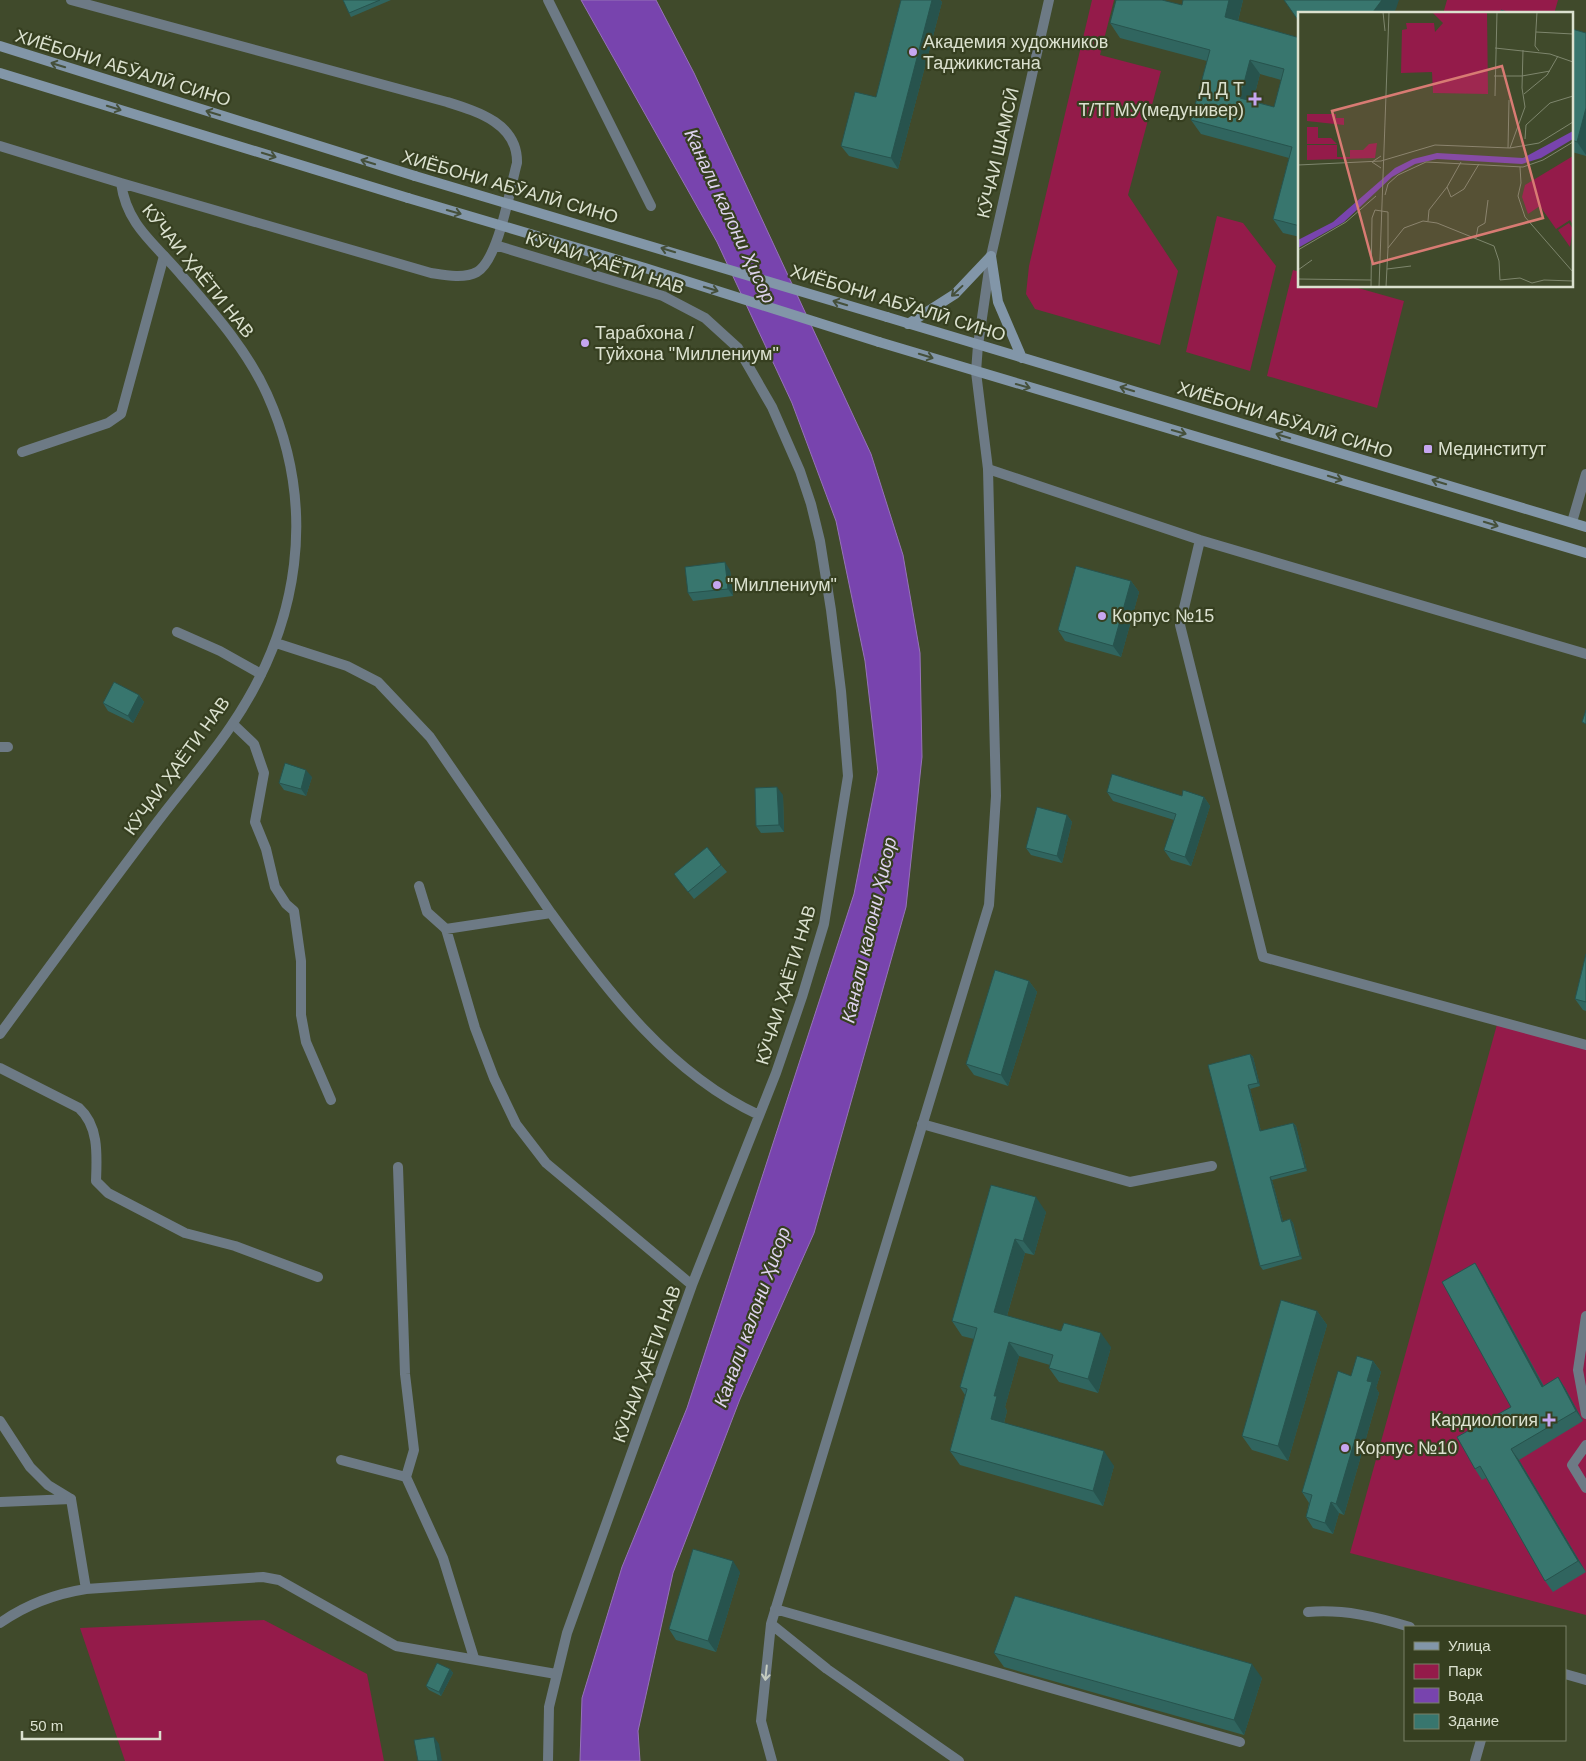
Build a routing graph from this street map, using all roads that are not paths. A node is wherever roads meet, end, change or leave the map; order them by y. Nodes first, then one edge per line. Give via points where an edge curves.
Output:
1 (71, 0) edge
2 (548, 0) edge
3 (1049, 0) edge
4 (0, 46) edge
5 (0, 73) edge
6 (0, 146) edge
7 (120, 184) junction
8 (651, 206) dead end
9 (495, 245) junction
10 (164, 256) junction
11 (991, 256) junction
12 (908, 324) junction
13 (978, 345) junction
14 (1022, 358) junction
15 (976, 372) junction
16 (22, 452) dead end
17 (988, 469) junction
18 (1586, 474) edge
19 (1572, 522) junction
20 (1586, 526) edge
21 (1200, 540) junction
22 (1586, 553) edge
23 (177, 632) dead end
24 (276, 643) junction
25 (1586, 654) edge
26 (260, 674) junction
27 (233, 724) junction
28 (420, 886) dead end
29 (551, 913) junction
30 (446, 929) junction
31 (0, 1034) edge
32 (1586, 1045) edge
33 (0, 1068) edge
34 (331, 1100) dead end
35 (758, 1115) junction
36 (922, 1124) junction
37 (1212, 1166) dead end
38 (398, 1167) dead end
39 (318, 1277) dead end
40 (692, 1285) junction
41 (1586, 1316) edge
42 (1586, 1414) edge
43 (0, 1421) edge
44 (1586, 1445) edge
45 (340, 1460) dead end
46 (406, 1477) junction
47 (1586, 1488) edge
48 (71, 1499) junction
49 (0, 1502) edge
50 (86, 1589) junction
51 (776, 1609) junction
52 (1308, 1612) dead end
53 (0, 1623) edge
54 (771, 1624) junction
55 (1406, 1626) edge
56 (474, 1658) junction
57 (556, 1674) junction
58 (1566, 1674) edge
59 (1586, 1680) edge
60 (1481, 1741) edge
61 (1240, 1742) dead end
62 (548, 1761) edge
63 (772, 1761) edge
64 (958, 1761) edge
65 (1475, 1761) edge

1 - 9 street via 479,112 509,134 517,151 517,164
2 - 8 street
3 - 11 street, КӮЧАИ ШАМСӢ
12 -> 4 main road, ХИЁБОНИ АБӮАЛӢ СИНО, bridge via 415,176
5 -> 15 main road, bridge
6 - 7 street
7 - 9 street via 446,276 476,272 487,262
7 - 10 street, КӮЧАИ ҲАЁТИ НАВ via 131,218
9 - 35 street, КӮЧАИ ҲАЁТИ НАВ via 663,296 698,314 724,333 738,348 772,407 811,504 831,610 848,776 824,924 802,998
10 - 16 street via 121,414 108,423
10 - 24 street, КӮЧАИ ҲАЁТИ НАВ via 238,344 267,394 289,460 298,538 291,590
11 -> 12 main road via 955,294
11 - 13 street, КӮЧАИ ШАМСӢ
11 - 14 main road via 998,302
12 - 13 main road, ХИЁБОНИ АБӮАЛӢ СИНО
13 - 14 main road, ХИЁБОНИ АБӮАЛӢ СИНО
13 - 15 street, КӮЧАИ ШАМСӢ
19 -> 14 main road, ХИЁБОНИ АБӮАЛӢ СИНО
15 - 17 street, КӮЧАИ ШАМСӢ
15 -> 22 main road
17 - 21 street
17 - 36 street, КӮЧАИ ШАМСӢ via 996,796 989,905
18 - 19 street
19 - 20 main road, ХИЁБОНИ АБӮАЛӢ СИНО
21 - 25 street
21 - 32 street via 1180,625 1263,957
23 - 26 street
24 - 26 street, КӮЧАИ ҲАЁТИ НАВ
24 - 29 street via 347,666 378,682 430,737
26 - 27 street, КӮЧАИ ҲАЁТИ НАВ
27 - 31 street, КӮЧАИ ҲАЁТИ НАВ
27 - 34 street via 254,744 264,773 255,822 266,849 275,887 294,911 301,961 301,1015 306,1042
28 - 30 street via 427,912
29 - 30 street
29 - 35 street via 582,956 644,1028 690,1074 713,1091
30 - 40 street via 475,1028 516,1124 546,1163
33 - 39 street via 79,1108 88,1116 95,1140 96,1181 108,1193 185,1232 235,1246
35 - 40 street, КӮЧАИ ҲАЁТИ НАВ
36 - 37 street via 1130,1182
36 - 51 street, КӮЧАИ ШАМСӢ
38 - 46 street via 405,1374 414,1450
40 - 57 street, КӮЧАИ ҲАЁТИ НАВ via 567,1633
41 - 42 street via 1578,1370
43 - 48 street via 30,1467 48,1485
44 - 47 street via 1572,1465
45 - 46 street
46 - 56 street via 443,1558
48 - 49 street
48 - 50 street
50 - 53 street via 39,1600
50 - 56 street via 263,1578 279,1580 396,1646
51 - 54 street, КӮЧАИ ШАМСӢ
51 - 61 street
52 - 55 street via 1326,1610 1359,1614
54 -> 63 street, КӮЧАИ ШАМСӢ via 761,1721
54 - 64 street via 827,1669
56 - 57 street
57 - 62 street, КӮЧАИ ҲАЁТИ НАВ via 549,1707
58 - 59 street
60 - 65 street

